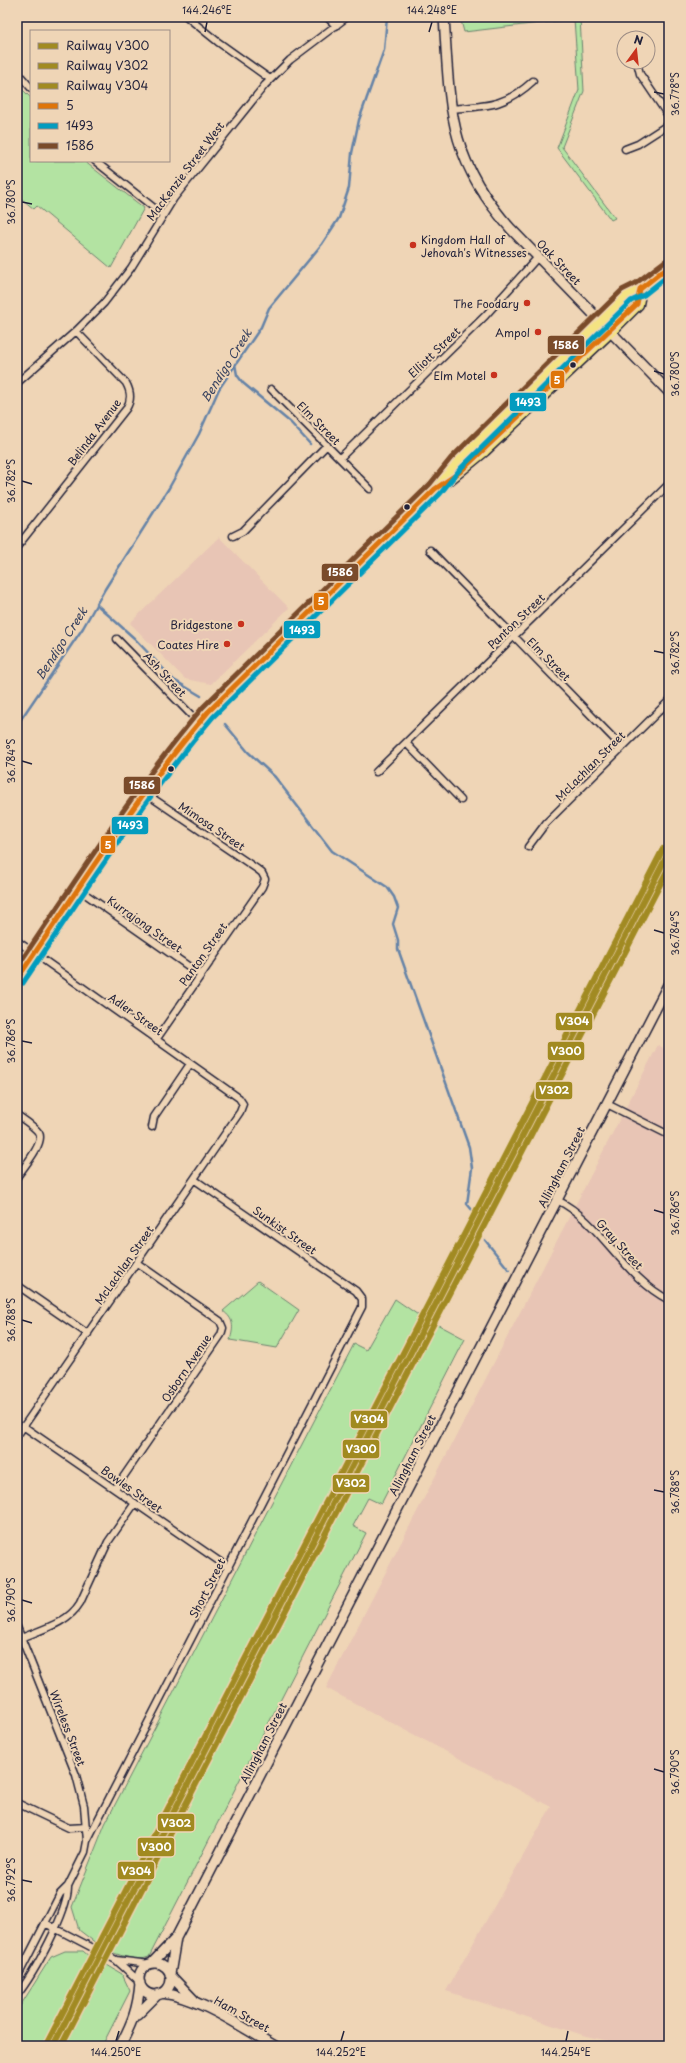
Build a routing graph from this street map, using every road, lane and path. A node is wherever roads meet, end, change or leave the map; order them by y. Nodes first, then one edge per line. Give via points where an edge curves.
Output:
1 (187, 17) edge
2 (327, 17) edge
3 (347, 17) edge
4 (444, 17) edge
5 (449, 17) edge
6 (336, 26) junction
7 (447, 61) junction
8 (639, 70) edge
9 (17, 72) edge
10 (270, 79) junction
11 (533, 81) dead end
12 (30, 87) edge
13 (450, 109) junction
14 (669, 117) edge
15 (669, 124) edge
16 (625, 149) dead end
17 (96, 162) edge
18 (163, 215) junction
19 (538, 257) junction
20 (669, 266) edge
21 (640, 289) junction
22 (600, 321) junction
23 (76, 331) junction
24 (610, 331) junction
25 (18, 380) edge
26 (271, 389) dead end
27 (669, 392) edge
28 (327, 445) junction
29 (340, 458) junction
30 (669, 484) edge
31 (370, 489) dead end
32 (435, 489) junction
33 (233, 536) dead end
34 (17, 547) edge
35 (430, 550) dead end
36 (514, 637) junction
37 (117, 638) dead end
38 (669, 701) edge
39 (198, 722) junction
40 (406, 743) junction
41 (622, 747) junction
42 (376, 772) dead end
43 (144, 793) junction
44 (461, 800) dead end
45 (528, 847) dead end
46 (265, 879) joint
47 (78, 890) junction
48 (17, 941) edge
49 (34, 954) junction
50 (201, 975) junction
51 (17, 978) edge
52 (669, 983) edge
53 (156, 1040) junction
54 (190, 1064) junction
55 (243, 1104) joint
56 (607, 1104) junction
57 (17, 1115) edge
58 (152, 1127) dead end
59 (669, 1135) edge
60 (17, 1177) edge
61 (195, 1180) junction
62 (557, 1200) junction
63 (137, 1263) junction
64 (17, 1285) edge
65 (362, 1299) joint
66 (669, 1300) edge
67 (88, 1334) junction
68 (24, 1426) junction
69 (17, 1436) edge
70 (115, 1489) junction
71 (135, 1504) junction
72 (229, 1568) junction
73 (17, 1627) edge
74 (22, 1638) junction
75 (17, 1803) edge
76 (87, 1827) junction
77 (88, 1841) junction
78 (68, 1886) junction
79 (45, 1923) junction
80 (55, 1928) junction
81 (176, 1938) junction
82 (116, 1960) junction
83 (151, 1963) junction
84 (170, 1974) junction
85 (17, 1978) edge
86 (139, 1982) junction
87 (160, 1993) junction
88 (17, 1995) edge
89 (197, 2003) junction
90 (134, 2018) junction
91 (120, 2046) edge
92 (275, 2046) edge

1 - 10 street
2 - 6 street
3 - 6 street, MacKenzie Street West
4 - 7 street, Oak Street
5 - 7 street, Oak Street
6 - 10 street, MacKenzie Street West via 290,60
7 - 13 street, Oak Street
8 - 14 street
9 - 12 street
10 - 18 street, MacKenzie Street West
11 - 13 street via 497,104
13 - 19 street, Oak Street via 460,147 474,180 500,217
15 - 16 street via 638,144
17 - 18 street
18 - 23 street, MacKenzie Street West via 119,284
19 - 22 street, Oak Street
19 - 29 street, Elliott Street via 486,316
20 - 21 highway
21 - 22 highway via 627,295
21 - 24 highway via 637,304
22 - 24 street, Oak Street
22 - 32 highway via 456,463
23 - 25 street, MacKenzie Street West
23 - 34 street, Belinda Avenue via 126,383 130,392 130,402
24 - 27 street, Oak Street
24 - 32 highway via 460,472
26 - 28 street, Elm Street
28 - 29 street, Elm Street
28 - 33 street via 243,531
29 - 31 street, Elm Street
30 - 36 street, Panton Street
32 - 39 highway
35 - 36 street, Elm Street
36 - 40 street, Panton Street
36 - 41 street, Elm Street
37 - 39 street, Ash Street
38 - 41 street, McLachlan Street
39 - 43 highway
40 - 42 street, Panton Street
40 - 44 street
41 - 45 street, McLachlan Street via 546,823
43 - 46 street, Mimosa Street via 257,869
43 - 47 highway
46 - 50 street, Panton Street
47 - 49 highway
47 - 50 street, Kurrajong Street
48 - 49 street, Adler Street
49 - 51 highway
49 - 53 street, Adler Street
50 - 53 street, Panton Street
52 - 56 street, Allingham Street
53 - 54 street, Adler Street
54 - 55 street, Adler Street via 239,1098
54 - 58 street via 154,1117
55 - 61 street, McLachlan Street
56 - 59 street
56 - 62 street, Allingham Street
57 - 60 street via 38,1132 40,1139
61 - 63 street, McLachlan Street
61 - 65 street, Sunkist Street via 351,1288
62 - 66 street, Gray Street via 581,1216 642,1282
62 - 81 street, Allingham Street
63 - 67 street, McLachlan Street
63 - 70 street, Osborn Avenue via 220,1321 223,1328 221,1335
64 - 67 street
65 - 72 street, Short Street via 361,1310
67 - 68 street, McLachlan Street
68 - 69 street, McLachlan Street
68 - 70 street, Bowles Street
70 - 71 street, Bowles Street
71 - 72 street, Bowles Street
71 - 74 street via 108,1542 74,1612 63,1620
72 - 77 street, Short Street
73 - 74 street, Wireless Street
74 - 76 street, Wireless Street via 72,1763
75 - 76 street via 68,1828
76 - 77 street, Wireless Street
77 - 78 street, Short Street
78 - 79 street, Short Street via 60,1894
78 - 80 street, Short Street via 68,1898
79 - 80 street
79 - 85 street, Short Street
80 - 82 street
80 - 88 street, Short Street via 26,1984
81 - 83 street, Allingham Street
81 - 84 street, Allingham Street
82 - 83 street
82 - 86 street
83 - 84 street via 161,1964
83 - 86 street via 140,1972
84 - 87 street via 169,1985
84 - 89 street, Ham Street
86 - 87 street via 149,1993
86 - 90 street via 139,2001
87 - 89 street, Ham Street
87 - 90 street
89 - 92 street, Ham Street
90 - 91 street

